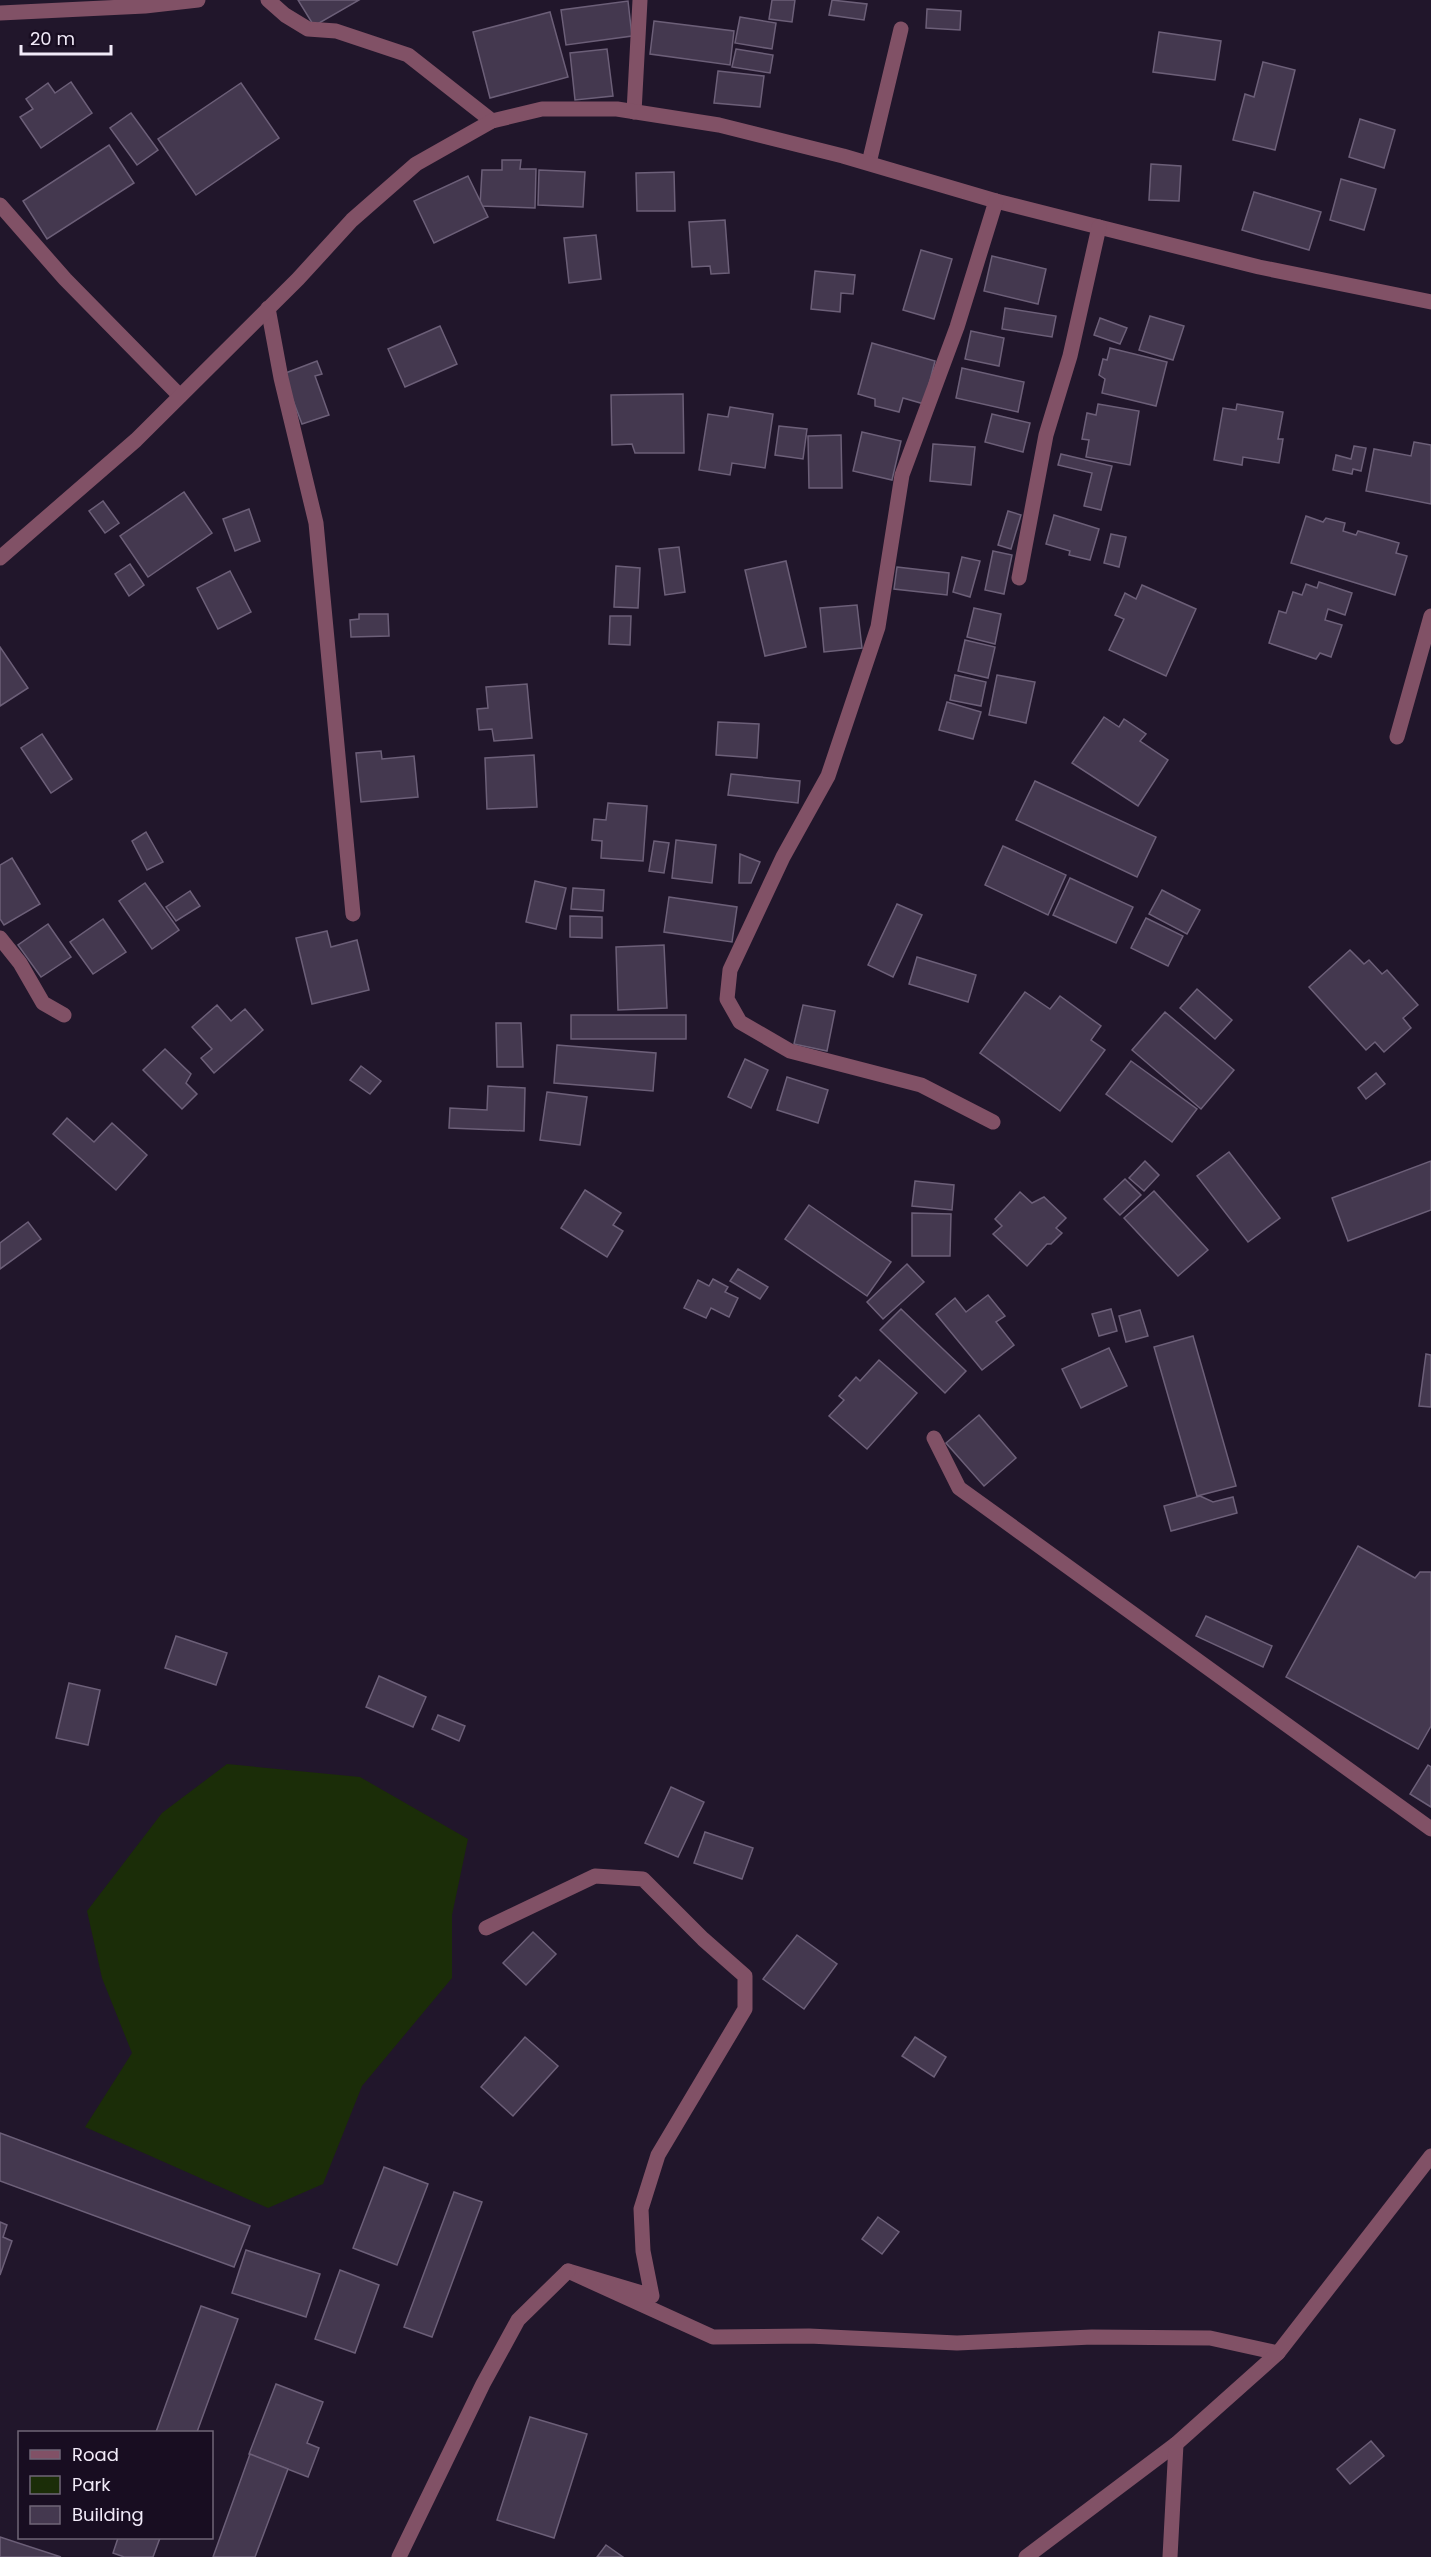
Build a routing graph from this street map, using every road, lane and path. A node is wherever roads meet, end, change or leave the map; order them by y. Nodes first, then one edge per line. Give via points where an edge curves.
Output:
1 (198, 0) edge
2 (268, 0) edge
3 (640, 0) edge
4 (0, 13) edge
5 (901, 29) dead end
6 (634, 111) junction
7 (492, 121) junction
8 (869, 163) junction
9 (996, 201) junction
10 (0, 205) edge
11 (1099, 227) junction
12 (1431, 302) edge
13 (268, 308) junction
14 (180, 396) junction
15 (0, 558) edge
16 (1019, 578) dead end
17 (1431, 616) edge
18 (1397, 736) dead end
19 (353, 914) dead end
20 (0, 938) edge
21 (64, 1015) dead end
22 (993, 1122) dead end
23 (934, 1438) dead end
24 (1431, 1829) edge
25 (486, 1928) dead end
26 (1431, 2157) edge
27 (568, 2271) junction
28 (1278, 2353) junction
29 (1176, 2444) junction
30 (399, 2557) edge
31 (1026, 2557) edge
32 (1170, 2557) edge

1 - 4 street
2 - 7 street via 308,29 336,31 408,55
3 - 6 street
5 - 8 street
6 - 7 street via 542,109
6 - 8 street via 719,125
7 - 13 street via 416,164 352,220
8 - 9 street
9 - 11 street
9 - 22 street via 957,327 902,475 878,627 836,754 730,970 727,999 740,1022 790,1052 921,1085
10 - 14 street via 73,287
11 - 12 street via 1258,267
11 - 16 street via 1070,356 1047,435
13 - 14 street
13 - 19 street via 316,523
14 - 15 street via 136,440
17 - 18 street
20 - 21 street via 44,1003
23 - 24 street via 959,1488
25 - 27 street via 596,1876 643,1879 745,1976 745,2009 658,2155 641,2209 643,2251 652,2296
26 - 28 street
27 - 28 street via 713,2337 808,2336 957,2343 1092,2337 1210,2338
27 - 30 street via 518,2320
28 - 29 street
29 - 31 street
29 - 32 street

